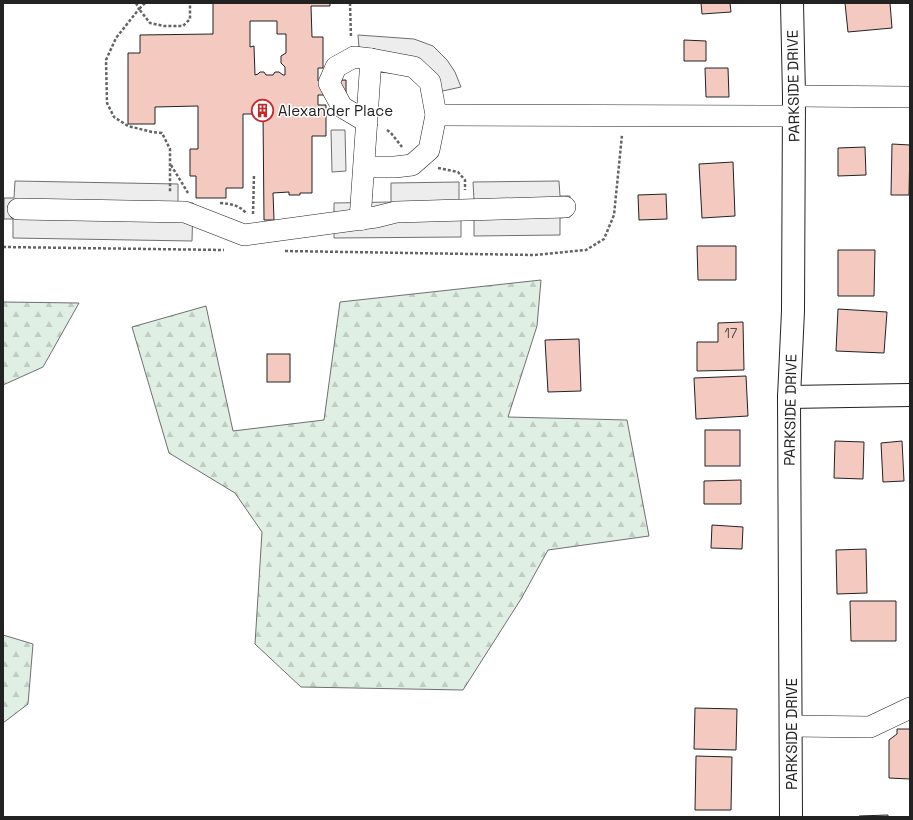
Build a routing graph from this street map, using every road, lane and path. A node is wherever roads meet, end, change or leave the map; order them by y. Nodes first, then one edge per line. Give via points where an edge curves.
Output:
1 (136, 3) edge
2 (145, 3) edge
3 (190, 3) edge
4 (350, 3) edge
5 (792, 3) edge
6 (139, 8) junction
7 (362, 58) junction
8 (910, 97) edge
9 (794, 106) junction
10 (436, 115) junction
11 (367, 122) junction
12 (364, 167) junction
13 (254, 175) dead end
14 (565, 207) dead end
15 (18, 209) dead end
16 (170, 211) junction
17 (252, 220) dead end
18 (360, 220) junction
19 (910, 395) edge
20 (789, 397) junction
21 (910, 708) edge
22 (791, 726) junction
23 (791, 817) edge

1 - 6 path
2 - 6 path
3 - 6 path via 190,19 183,26 150,23
4 - 7 path via 351,51
5 - 9 main road, PARKSIDE DRIVE
6 - 16 path via 116,38 106,60 107,103 114,117 128,126 162,133 170,149
7 - 10 street via 414,67 430,82
7 - 11 street
7 - 11 street via 336,67 329,83 342,107
8 - 9 street
9 - 10 street
9 - 20 main road, PARKSIDE DRIVE via 793,311
10 - 12 street via 429,150 412,165
11 - 12 street
12 - 18 street
13 - 17 path
14 - 18 street via 396,212
15 - 16 street
16 - 18 street via 185,212 244,235
19 - 20 main road
20 - 22 main road, PARKSIDE DRIVE
21 - 22 street via 870,726
22 - 23 main road, PARKSIDE DRIVE

